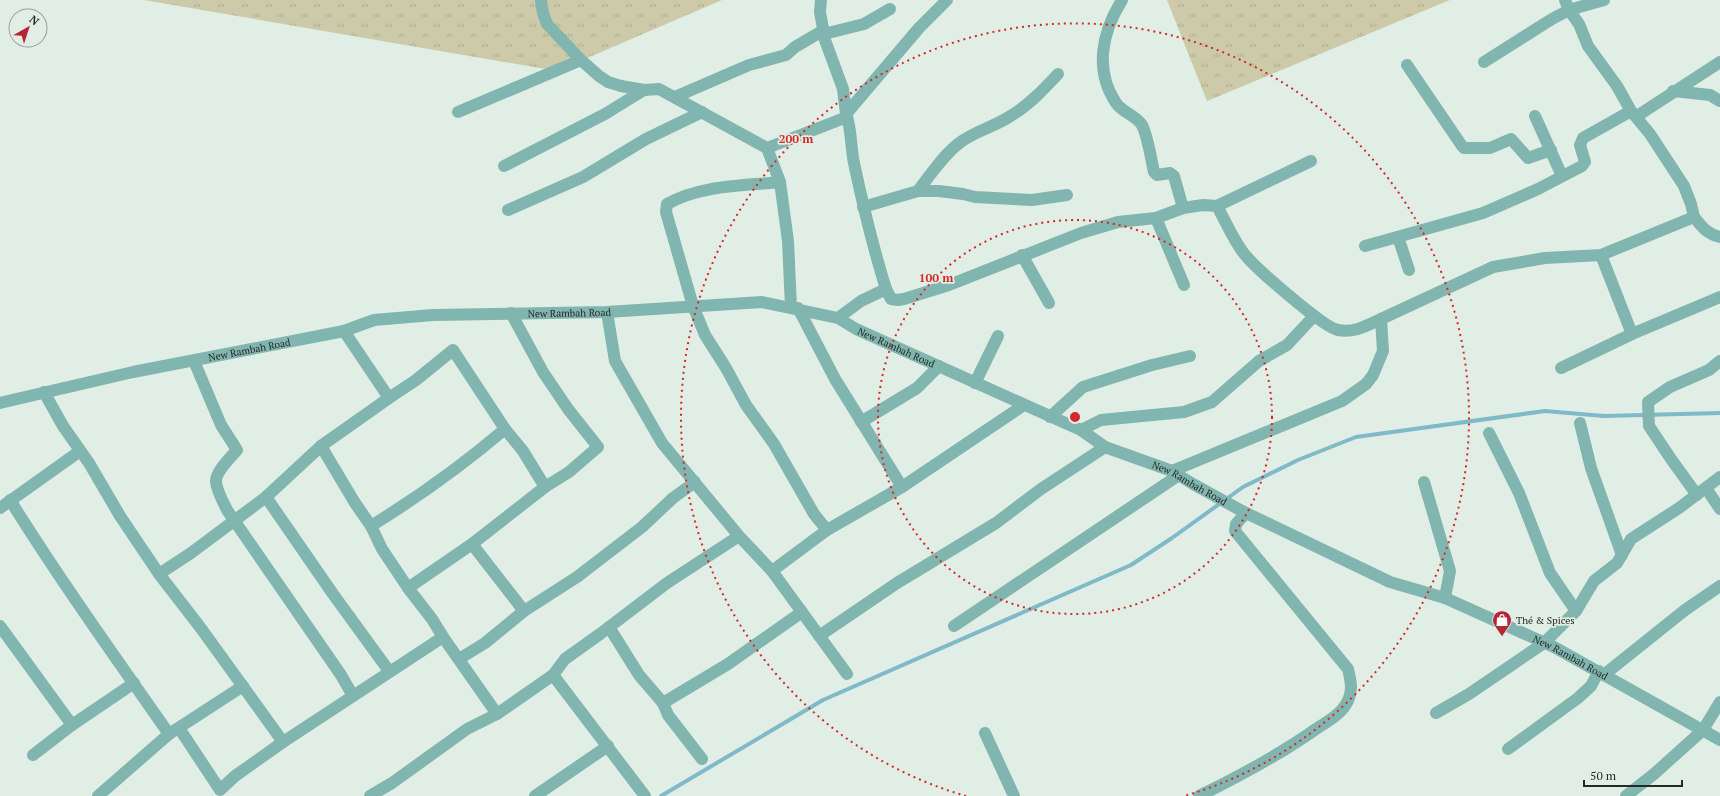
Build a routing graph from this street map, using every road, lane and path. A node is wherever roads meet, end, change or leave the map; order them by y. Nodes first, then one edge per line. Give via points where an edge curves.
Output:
1 (541, 0) edge
2 (821, 0) edge
3 (947, 0) edge
4 (1122, 0) edge
5 (1604, 0) edge
6 (1567, 5) edge
7 (890, 9) dead end
8 (824, 32) junction
9 (581, 60) junction
10 (1484, 62) dead end
11 (1720, 62) edge
12 (1407, 64) dead end
13 (1058, 74) dead end
14 (644, 90) junction
15 (1673, 91) junction
16 (674, 97) junction
17 (1720, 101) edge
18 (458, 112) dead end
19 (702, 112) junction
20 (1634, 114) junction
21 (846, 116) junction
22 (1535, 116) dead end
23 (767, 148) junction
24 (1550, 150) junction
25 (1311, 161) dead end
26 (504, 166) dead end
27 (1562, 176) junction
28 (780, 182) junction
29 (918, 191) junction
30 (1067, 195) dead end
31 (1217, 206) junction
32 (863, 207) junction
33 (1183, 208) junction
34 (508, 210) dead end
35 (1694, 217) junction
36 (1156, 218) junction
37 (1398, 237) junction
38 (1720, 237) edge
39 (1365, 246) dead end
40 (1022, 255) junction
41 (1601, 255) junction
42 (1409, 270) dead end
43 (1184, 285) dead end
44 (886, 289) junction
45 (1720, 297) edge
46 (1049, 303) dead end
47 (693, 306) junction
48 (794, 307) junction
49 (607, 312) junction
50 (511, 313) junction
51 (1314, 316) junction
52 (838, 318) junction
53 (1381, 319) junction
54 (344, 331) junction
55 (1632, 334) junction
56 (998, 336) dead end
57 (1190, 356) dead end
58 (194, 361) junction
59 (1720, 361) edge
60 (939, 366) junction
61 (1561, 368) dead end
62 (975, 383) junction
63 (44, 392) junction
64 (389, 398) junction
65 (0, 403) edge
66 (1024, 405) junction
67 (1050, 417) junction
68 (861, 422) junction
69 (1580, 424) dead end
70 (505, 429) junction
71 (1081, 430) junction
72 (1489, 433) dead end
73 (321, 446) junction
74 (1105, 447) junction
75 (80, 451) junction
76 (1176, 473) junction
77 (1720, 477) edge
78 (695, 482) junction
79 (1424, 482) dead end
80 (545, 487) junction
81 (902, 487) junction
82 (1702, 491) junction
83 (266, 497) junction
84 (10, 500) junction
85 (0, 508) edge
86 (1720, 509) edge
87 (1244, 512) junction
88 (234, 520) junction
89 (371, 526) junction
90 (827, 530) junction
91 (739, 536) junction
92 (472, 544) junction
93 (1622, 555) junction
94 (772, 571) junction
95 (159, 574) junction
96 (1720, 586) edge
97 (408, 588) junction
98 (1445, 598) junction
99 (524, 611) junction
100 (1576, 611) junction
101 (802, 612) junction
102 (0, 626) edge
103 (954, 626) dead end
104 (609, 627) junction
105 (819, 636) junction
106 (443, 637) junction
107 (1544, 643) junction
108 (459, 659) junction
109 (389, 671) junction
110 (1602, 673) junction
111 (847, 674) dead end
112 (553, 675) junction
113 (134, 683) junction
114 (243, 686) junction
115 (353, 696) junction
116 (1720, 702) edge
117 (663, 704) junction
118 (1436, 713) dead end
119 (497, 714) junction
120 (72, 725) junction
121 (1703, 730) junction
122 (174, 731) junction
123 (985, 733) dead end
124 (1720, 740) edge
125 (283, 742) junction
126 (608, 746) junction
127 (1508, 749) dead end
128 (33, 755) dead end
129 (702, 759) dead end
130 (216, 793) edge
131 (98, 796) edge
132 (370, 796) edge
133 (535, 796) edge
134 (645, 796) edge
135 (1014, 796) edge
136 (1199, 796) edge
137 (1626, 796) edge

1 - 9 street via 547,24
2 - 8 street via 820,12
3 - 21 street via 919,28
4 - 33 street via 1106,32 1103,48 1104,75 1116,102 1143,127 1154,172 1157,175 1170,173 1174,176
5 - 6 street
6 - 10 street via 1552,19
6 - 20 street via 1579,24 1588,46
7 - 8 street via 864,24
8 - 16 street via 795,47 786,55 749,66
8 - 21 street via 843,89
9 - 14 street via 608,82
9 - 18 street
11 - 15 street
12 - 24 street via 1464,148 1490,148 1512,139 1528,158
13 - 29 street via 1033,100 1012,116 958,143
14 - 16 street via 659,89
14 - 26 street via 605,114
15 - 17 street via 1710,95
15 - 20 street
16 - 19 street
19 - 23 street
19 - 34 street via 646,139 583,177
20 - 27 street via 1583,138 1580,145 1584,164
20 - 35 street via 1684,186
21 - 23 street
21 - 32 street
22 - 24 street
23 - 28 street
24 - 27 street
25 - 31 street
27 - 37 street via 1483,213
28 - 47 street via 701,191 667,204 666,212
28 - 48 street
29 - 30 street via 1032,200
29 - 32 street
31 - 33 street
31 - 51 street via 1245,256
32 - 44 street
33 - 36 street
35 - 38 street via 1704,230
35 - 41 street
36 - 40 street via 1118,222
36 - 43 street
37 - 39 street
37 - 42 street
40 - 44 street via 949,285 904,299 891,299
40 - 46 street
41 - 53 street via 1545,258 1493,267
41 - 55 street
44 - 52 street via 861,301
45 - 55 street
47 - 48 street, New Rambah Road via 762,302
47 - 49 street, New Rambah Road
47 - 90 street via 705,335 746,405 774,444 814,514
48 - 52 street, New Rambah Road
48 - 68 street
49 - 50 street, New Rambah Road
49 - 78 street via 615,360 662,443
50 - 54 street, New Rambah Road via 432,315 374,320
50 - 80 street via 543,372 568,409 598,446 569,472
51 - 53 street via 1329,328 1354,331
51 - 71 street via 1287,345 1259,361 1212,402 1184,412 1101,420
52 - 60 street, New Rambah Road via 856,329
53 - 76 street via 1383,351 1374,375 1361,388 1342,401
54 - 58 street, New Rambah Road
54 - 64 street
55 - 61 street
56 - 62 street
57 - 67 street via 1152,364 1083,387
58 - 63 street, New Rambah Road
58 - 88 street via 221,425 237,450 227,461 216,483
59 - 82 street via 1709,370 1670,387 1648,402 1649,426 1671,459
60 - 62 street, New Rambah Road
60 - 68 street via 917,388
62 - 66 street, New Rambah Road
63 - 65 street, New Rambah Road
63 - 75 street
64 - 70 street via 453,350
64 - 73 street
66 - 67 street, New Rambah Road
66 - 81 street
67 - 71 street, New Rambah Road
68 - 81 street
69 - 93 street via 1592,468
70 - 80 street via 523,451
70 - 89 street via 480,450
71 - 74 street, New Rambah Road
72 - 100 street via 1519,493 1550,573
73 - 83 street
73 - 89 street
74 - 76 street, New Rambah Road
74 - 105 street via 996,523 897,582
75 - 84 street
75 - 95 street
76 - 87 street, New Rambah Road
76 - 103 street
77 - 82 street
78 - 91 street
78 - 99 street via 577,577
79 - 98 street via 1450,571
80 - 92 street
81 - 90 street
82 - 86 street
82 - 93 street via 1631,539
83 - 88 street
83 - 109 street
84 - 85 street
84 - 113 street via 95,631
87 - 98 street, New Rambah Road via 1390,582
87 - 136 street via 1236,524 1235,532 1348,668 1351,682 1349,699 1339,713 1285,750 1241,776
88 - 95 street
88 - 115 street
89 - 97 street via 382,549
90 - 94 street
91 - 94 street
91 - 104 street via 667,583
92 - 97 street
92 - 99 street
93 - 100 street via 1617,563 1594,581
94 - 101 street
95 - 114 street
96 - 110 street
97 - 106 street
98 - 107 street, New Rambah Road
99 - 108 street
100 - 107 street
101 - 105 street
101 - 117 street via 728,664
102 - 120 street
104 - 112 street via 565,659
104 - 117 street via 639,675
105 - 111 street
106 - 108 street
106 - 109 street
107 - 110 street, New Rambah Road
107 - 118 street via 1469,694
108 - 119 street
109 - 115 street
110 - 121 street, New Rambah Road
110 - 127 street via 1578,698
112 - 119 street
112 - 126 street
113 - 120 street
113 - 122 street
114 - 122 street
114 - 125 street
115 - 125 street
116 - 121 street
117 - 129 street via 668,715
119 - 132 street via 467,729
120 - 128 street
121 - 124 street, New Rambah Road
121 - 137 street
122 - 130 street
122 - 131 street
123 - 135 street
125 - 130 street via 235,776
126 - 133 street
126 - 134 street

